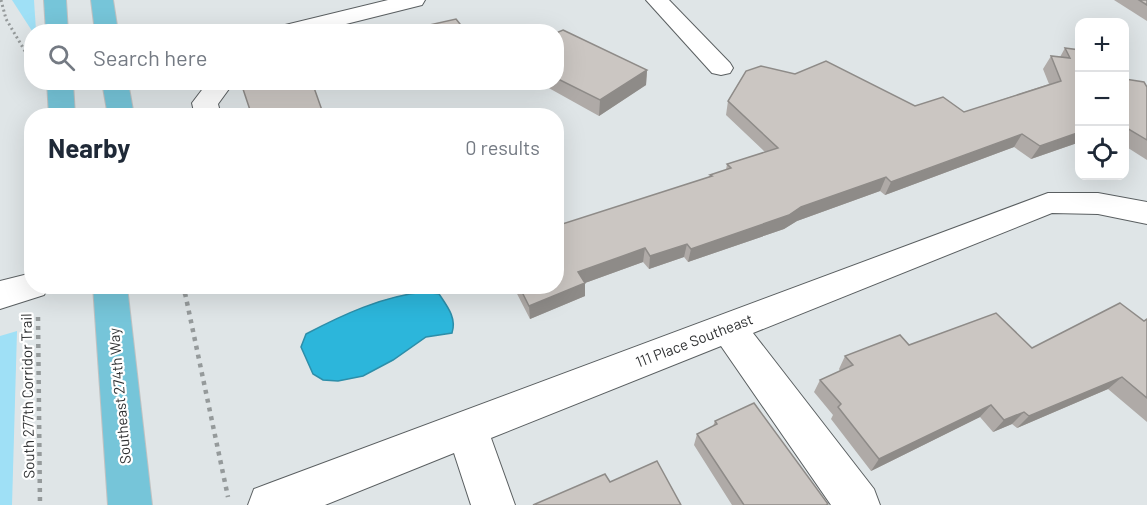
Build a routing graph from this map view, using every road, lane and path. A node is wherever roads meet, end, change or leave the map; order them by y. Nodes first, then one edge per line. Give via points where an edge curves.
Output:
1 (1, 0) edge
2 (55, 0) edge
3 (102, 0) edge
4 (414, 0) edge
5 (657, 0) edge
6 (56, 24) edge
7 (106, 24) edge
8 (317, 24) edge
9 (24, 49) edge
10 (721, 68) dead end
11 (60, 90) edge
12 (116, 90) edge
13 (216, 90) edge
14 (62, 108) edge
15 (119, 108) edge
16 (206, 108) edge
17 (1135, 209) edge
18 (111, 294) edge
19 (185, 294) edge
20 (0, 295) edge
21 (35, 298) edge
22 (728, 327) junction
23 (467, 429) junction
24 (40, 505) edge
25 (130, 505) edge
26 (230, 505) edge
27 (270, 505) edge
28 (493, 505) edge
29 (858, 505) edge

1 - 9 path via 6,19
2 - 6 main road
3 - 7 main road
4 - 8 street
5 - 10 street
11 - 14 main road
12 - 15 main road
13 - 16 street via 205,103
17 - 22 street, 111 Place Southeast via 1076,201 1048,203
18 - 25 main road, Southeast 274th Way
19 - 26 path
20 - 21 street
21 - 24 path, South 277th Corridor Trail
22 - 23 street, 111 Place Southeast
22 - 29 street
23 - 27 street, 111 Place Southeast
23 - 28 street

